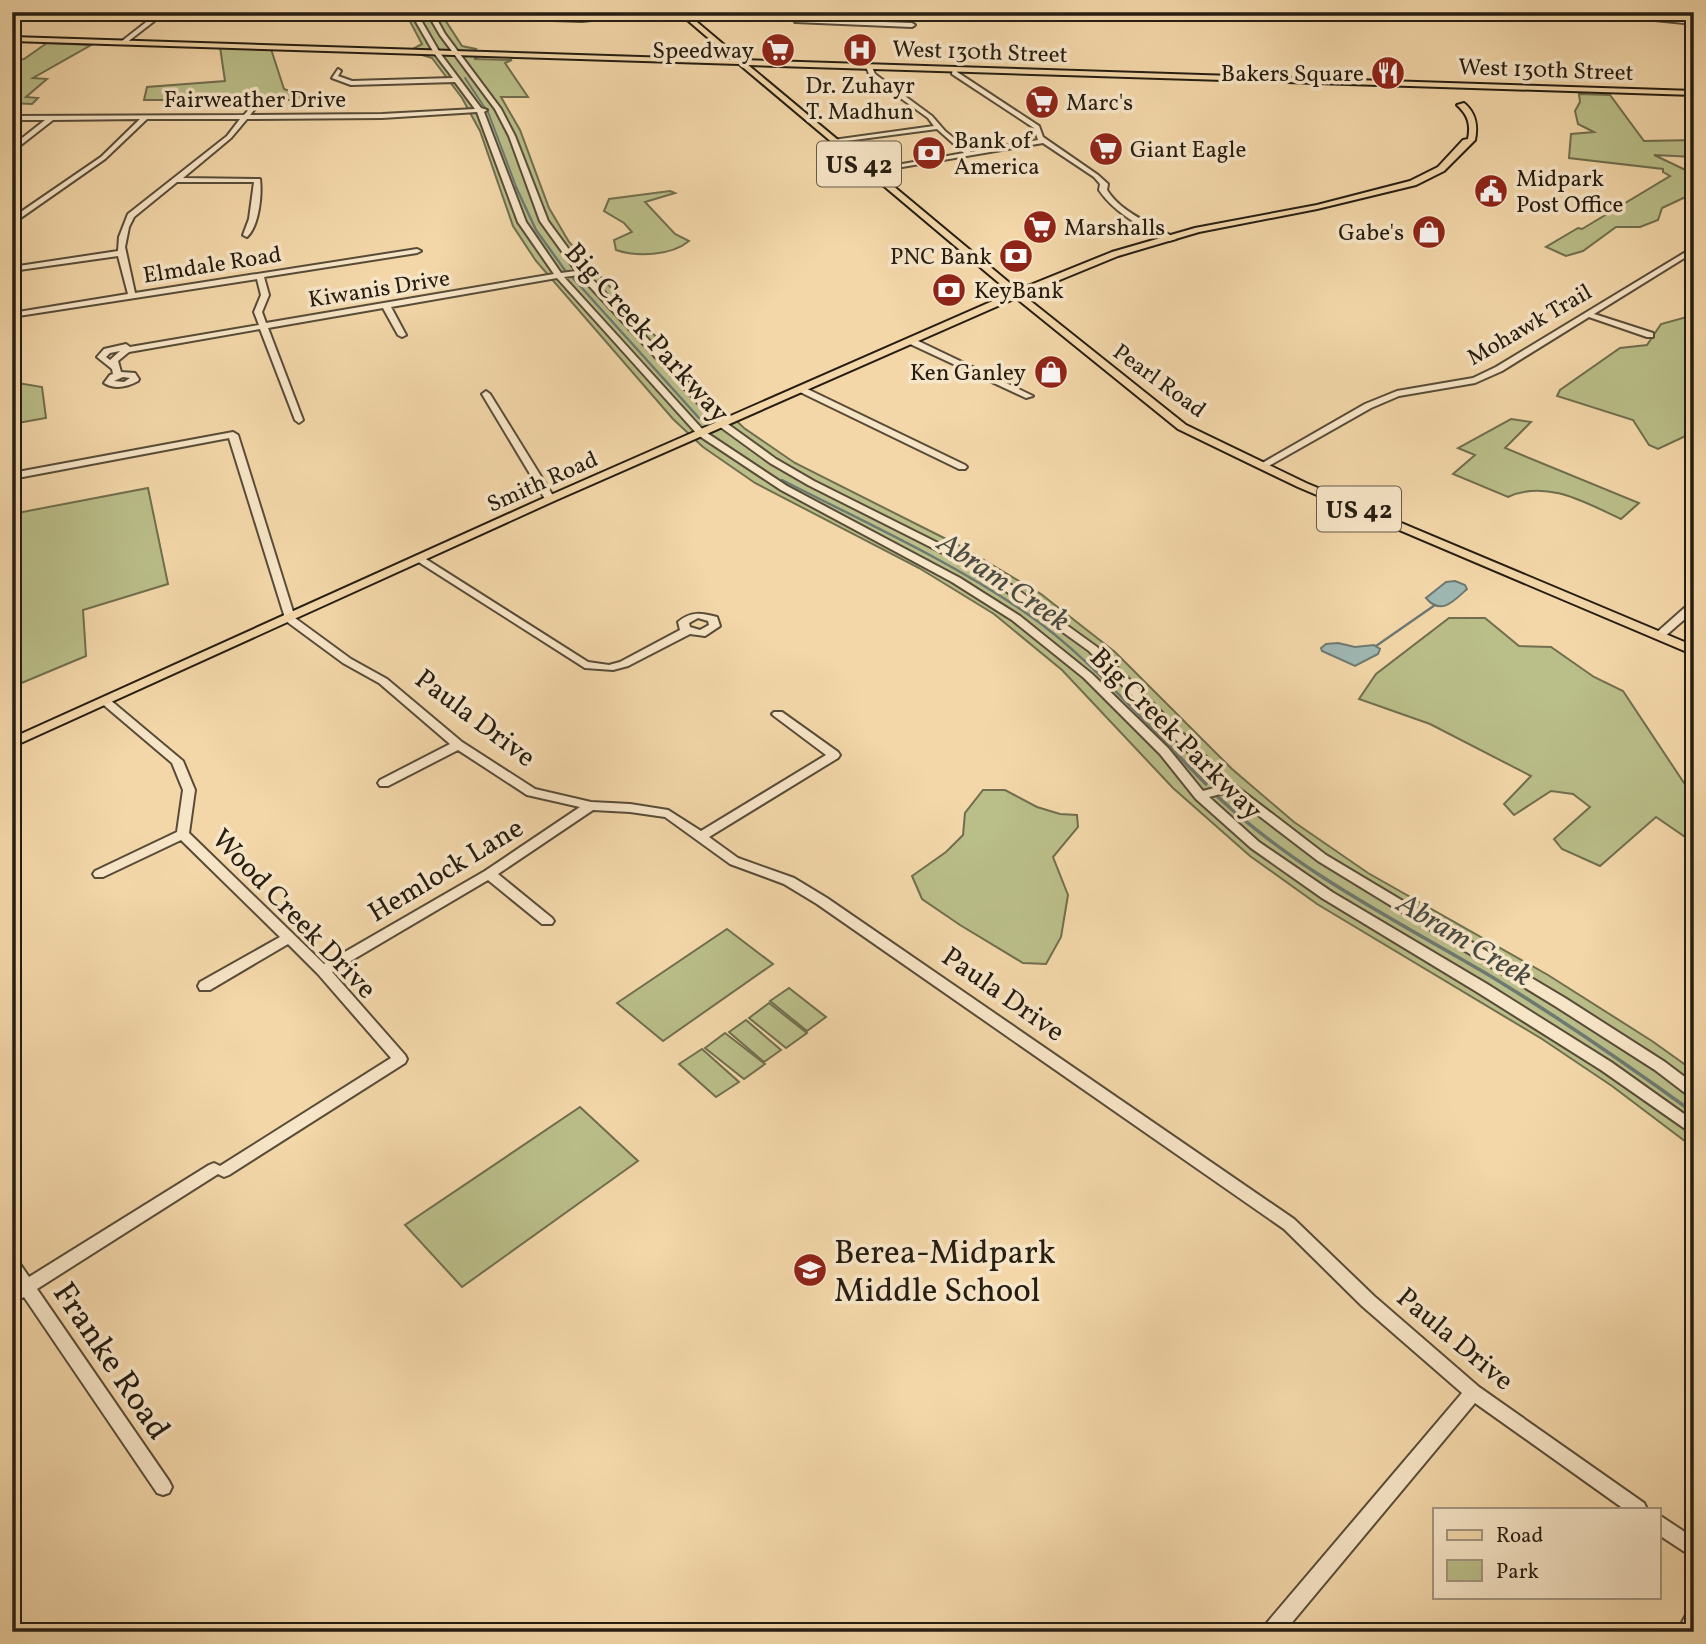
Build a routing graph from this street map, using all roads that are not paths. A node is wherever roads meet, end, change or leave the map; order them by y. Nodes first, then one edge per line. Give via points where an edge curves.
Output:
1 (163, 12) edge
2 (364, 12) edge
3 (666, 12) edge
4 (681, 12) edge
5 (801, 12) edge
6 (915, 12) edge
7 (1508, 12) edge
8 (413, 13) edge
9 (430, 13) edge
10 (1623, 14) edge
11 (1694, 22) edge
12 (12, 39) edge
13 (124, 42) junction
14 (437, 53) junction
15 (457, 53) junction
16 (739, 62) junction
17 (869, 67) junction
18 (955, 69) junction
19 (338, 71) dead end
20 (457, 80) junction
21 (1456, 86) junction
22 (1694, 93) edge
23 (259, 100) dead end
24 (498, 109) junction
25 (480, 111) junction
26 (247, 116) junction
27 (146, 117) junction
28 (12, 118) edge
29 (51, 118) junction
30 (938, 127) junction
31 (1044, 141) junction
32 (833, 142) junction
33 (12, 150) edge
34 (969, 154) junction
35 (869, 172) junction
36 (174, 180) junction
37 (12, 222) edge
38 (247, 235) dead end
39 (1172, 239) junction
40 (1694, 248) edge
41 (416, 250) dead end
42 (120, 253) junction
43 (12, 269) edge
44 (581, 272) junction
45 (559, 276) junction
46 (260, 277) junction
47 (1017, 294) junction
48 (132, 296) junction
49 (386, 306) junction
50 (1587, 314) junction
51 (12, 315) edge
52 (264, 326) junction
53 (402, 335) dead end
54 (1650, 335) dead end
55 (183, 340) joint
56 (911, 341) junction
57 (136, 348) junction
58 (801, 389) junction
59 (486, 394) dead end
60 (1029, 397) dead end
61 (299, 420) dead end
62 (722, 424) junction
63 (701, 433) junction
64 (1262, 466) junction
65 (962, 467) dead end
66 (12, 476) edge
67 (550, 499) junction
68 (424, 557) junction
69 (1694, 605) edge
70 (290, 619) junction
71 (687, 631) dead end
72 (1659, 636) junction
73 (1694, 651) edge
74 (105, 701) junction
75 (778, 715) dead end
76 (12, 743) edge
77 (458, 745) junction
78 (384, 783) dead end
79 (1230, 787) junction
80 (1200, 796) junction
81 (592, 806) junction
82 (183, 834) junction
83 (702, 836) junction
84 (99, 874) dead end
85 (489, 874) junction
86 (547, 920) dead end
87 (288, 938) junction
88 (323, 971) junction
89 (205, 986) dead end
90 (1694, 1092) edge
91 (1694, 1129) edge
92 (12, 1266) edge
93 (19, 1291) edge
94 (1473, 1392) junction
95 (163, 1488) dead end
96 (1637, 1508) edge
97 (1660, 1525) edge
98 (1694, 1549) edge
99 (1694, 1620) edge
100 (1272, 1632) edge
101 (1686, 1632) edge

1 - 13 street
2 - 8 street
3 - 9 street via 582,19
4 - 16 main road, Pearl Road / US 42
5 - 6 street via 796,24 912,28
7 - 10 street
8 - 9 street
8 - 14 street, Big Creek Parkway
9 - 15 street, Big Creek Parkway
10 - 11 street
12 - 13 main road, West 130th Street
13 - 14 main road, West 130th Street
14 - 15 main road, West 130th Street
14 - 20 street, Big Creek Parkway
15 - 16 main road, West 130th Street
15 - 24 street, Big Creek Parkway
16 - 17 main road, West 130th Street
16 - 32 main road, Pearl Road / US 42
17 - 18 main road, West 130th Street
17 - 30 street via 872,75
18 - 21 main road, West 130th Street
18 - 31 street via 959,79 1037,127
19 - 20 street via 334,77 351,83
20 - 25 street, Big Creek Parkway
21 - 22 main road, West 130th Street
21 - 39 main road, Smith Road via 1461,105 1473,122 1471,139 1441,169 1413,183
23 - 26 street
24 - 25 street, Fairweather Drive
24 - 44 street, Big Creek Parkway via 544,221
25 - 26 street, Fairweather Drive
25 - 45 street, Big Creek Parkway via 522,222
26 - 27 street, Fairweather Drive
26 - 36 street via 229,137
27 - 29 street, Fairweather Drive
27 - 37 street via 103,158
28 - 29 street, Fairweather Drive
29 - 33 street
30 - 32 street
30 - 34 street
31 - 34 street
31 - 39 street via 1097,176 1108,200
32 - 35 main road, Pearl Road / US 42
34 - 35 street
35 - 47 main road, Pearl Road / US 42
36 - 38 street via 258,180
36 - 42 street via 131,216 122,233
39 - 47 main road, Smith Road
40 - 50 street, Mohawk Trail
41 - 46 street, Elmdale Road
42 - 43 street
42 - 48 street
44 - 45 street, Kiwanis Drive
44 - 62 street, Big Creek Parkway
45 - 49 street, Kiwanis Drive
45 - 63 street, Big Creek Parkway
46 - 48 street, Elmdale Road
46 - 52 street via 265,295 258,312
47 - 56 main road, Smith Road
47 - 64 main road, Pearl Road / US 42 via 1182,427
48 - 51 street, Elmdale Road
49 - 52 street, Kiwanis Drive
49 - 53 street
50 - 54 street
50 - 64 street, Mohawk Trail via 1499,369 1475,380 1397,394
52 - 55 street, Kiwanis Drive
52 - 61 street
55 - 57 street
56 - 58 main road, Smith Road
56 - 60 street
57 - 57 street via 114,360 117,372 101,357 107,351
58 - 62 main road, Smith Road
58 - 65 street
59 - 67 street
62 - 63 main road, Smith Road
62 - 79 street, Big Creek Parkway via 773,461 982,569 1093,649
63 - 67 main road, Smith Road
63 - 80 street, Big Creek Parkway via 784,488 956,580 1016,618 1135,721
64 - 72 main road, Pearl Road / US 42
66 - 70 street via 233,435
67 - 68 main road, Smith Road
68 - 70 main road, Smith Road
68 - 71 street via 585,665 609,668 624,664
69 - 72 street
70 - 74 main road, Smith Road
70 - 77 street, Paula Drive via 346,661 383,681
72 - 73 main road, Pearl Road / US 42
74 - 76 main road, Smith Road
74 - 82 street, Wood Creek Drive via 177,761 189,790
75 - 83 street via 834,754
77 - 78 street
77 - 81 street, Paula Drive via 530,792
79 - 80 street
79 - 90 street, Big Creek Parkway via 1322,858 1560,1002
80 - 91 street, Big Creek Parkway via 1255,845 1327,895 1606,1066
81 - 83 street, Paula Drive via 668,814
81 - 85 street, Hemlock Lane
82 - 84 street
82 - 87 street, Wood Creek Drive
83 - 94 street, Paula Drive via 734,861 789,881 822,901 1289,1224 1368,1301
85 - 86 street
85 - 88 street, Hemlock Lane
87 - 88 street, Wood Creek Drive
87 - 89 street
88 - 93 street, Wood Creek Drive via 400,1059
92 - 93 street, Franke Road
93 - 95 street, Franke Road
94 - 96 street, Paula Drive
94 - 100 street
97 - 98 street
99 - 101 street

